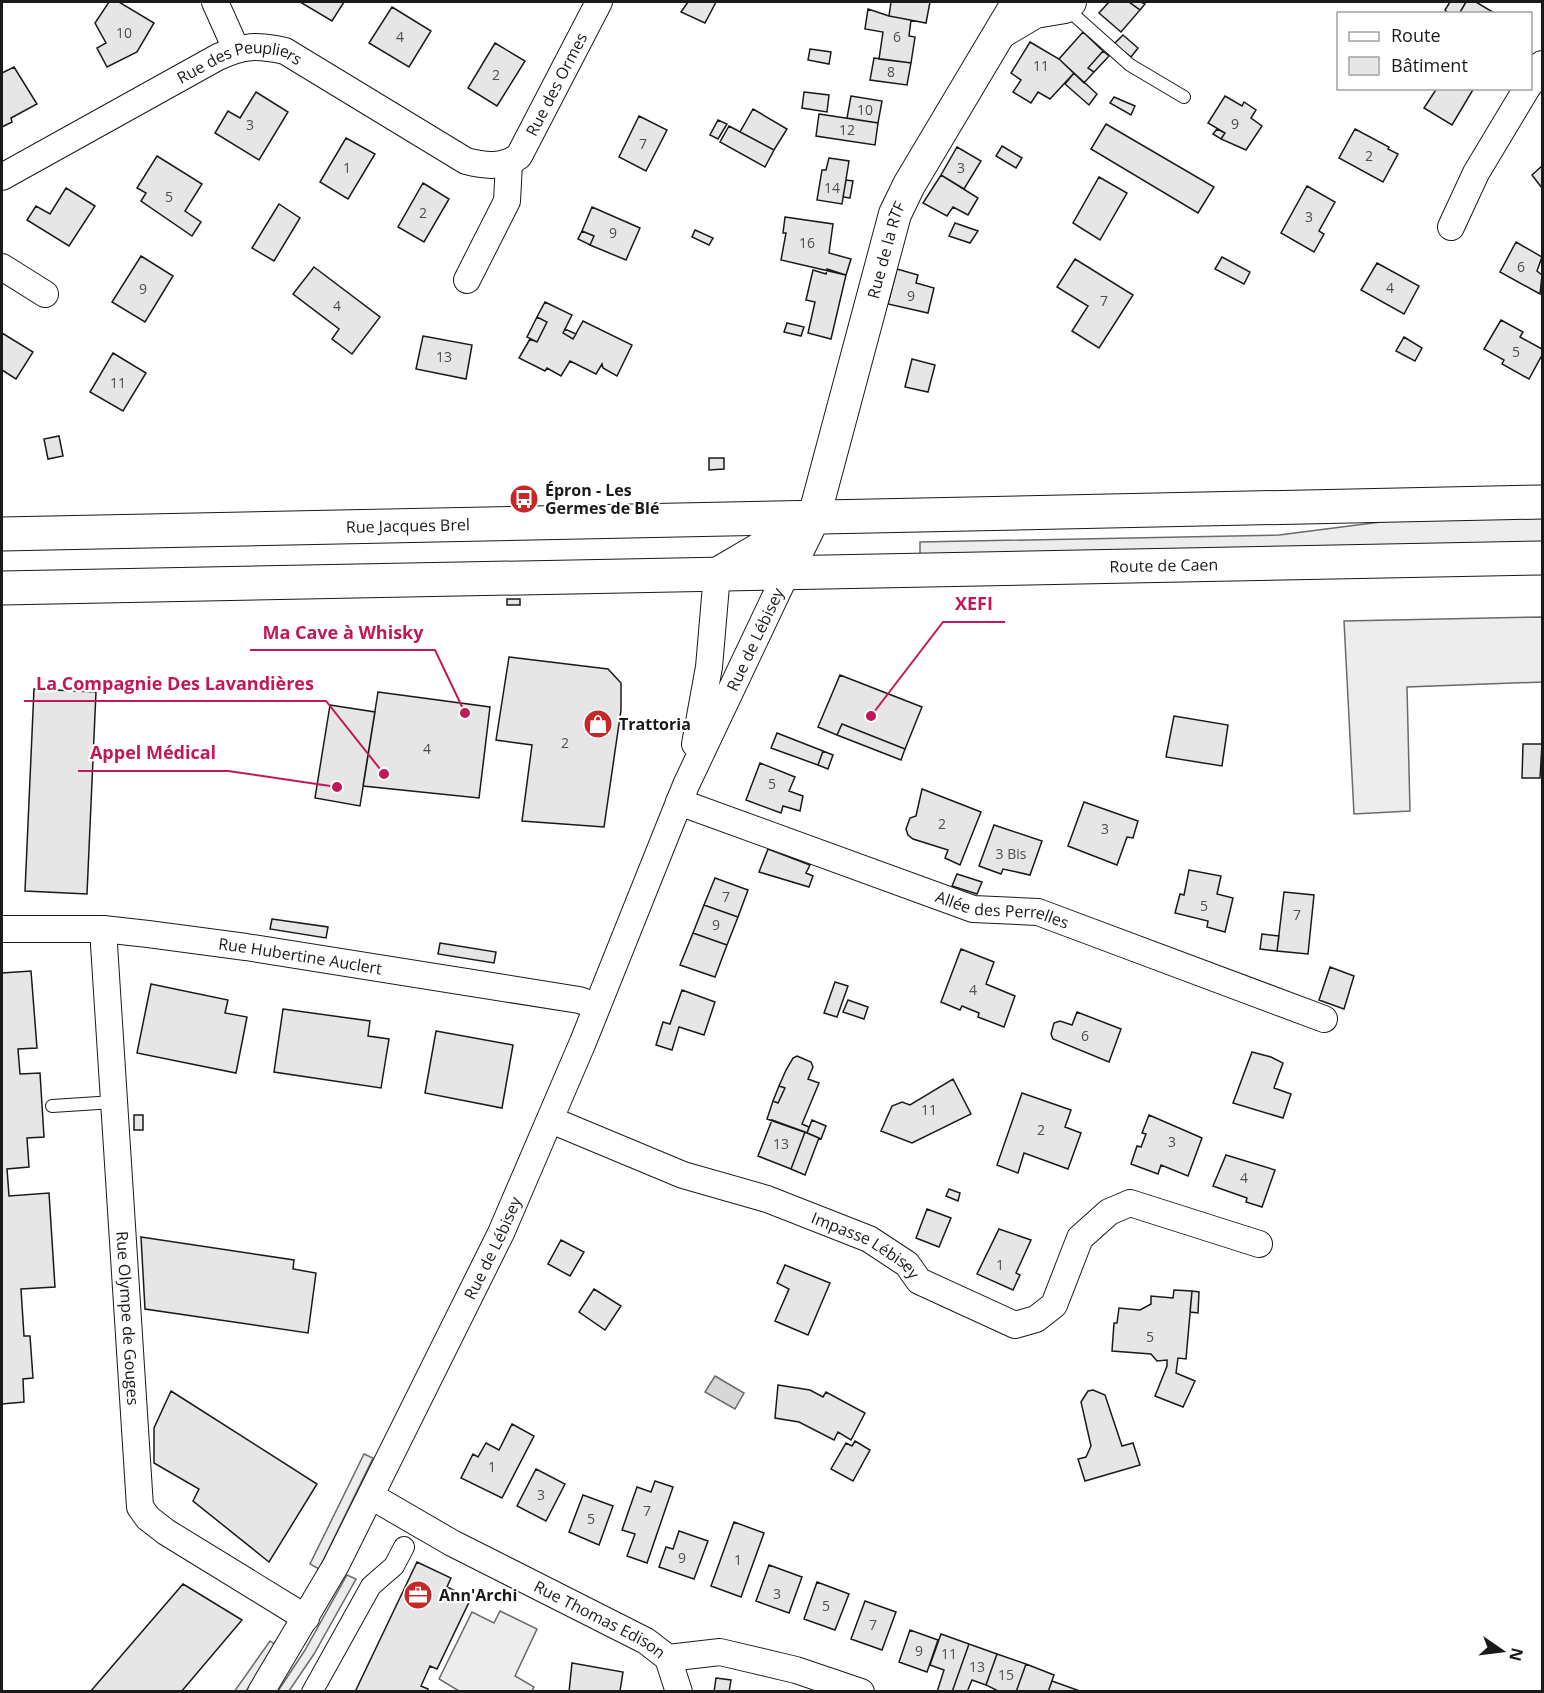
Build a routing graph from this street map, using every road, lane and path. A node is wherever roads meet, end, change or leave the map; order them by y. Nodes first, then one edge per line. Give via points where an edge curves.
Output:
1 (215, 2) edge
2 (599, 2) edge
3 (1018, 2) edge
4 (1067, 4) edge
5 (1003, 31) junction
6 (236, 49) junction
7 (1542, 64) edge
8 (1532, 81) edge
9 (1526, 90) edge
10 (1184, 97) dead end
11 (509, 163) junction
12 (2, 177) edge
13 (1450, 227) dead end
14 (2, 267) edge
15 (467, 280) dead end
16 (45, 294) dead end
17 (1542, 502) edge
18 (818, 504) junction
19 (2, 534) edge
20 (1542, 558) edge
21 (786, 573) junction
22 (717, 574) junction
23 (2, 588) edge
24 (682, 794) junction
25 (2, 929) edge
26 (103, 929) junction
27 (597, 1006) junction
28 (1323, 1018) dead end
29 (114, 1102) junction
30 (52, 1106) dead end
31 (551, 1120) junction
32 (1259, 1244) dead end
33 (371, 1496) junction
34 (404, 1548) dead end
35 (306, 1618) junction
36 (668, 1658) junction
37 (859, 1691) edge
38 (261, 1692) edge
39 (312, 1692) edge
40 (679, 1692) edge

1 - 6 street
2 - 11 street, Rue des Ormes via 519,156
3 - 5 street, Rue de la RTF
4 - 5 street via 1035,12
4 - 10 lane via 1130,65
5 - 18 street, Rue de la RTF via 912,179 895,214
6 - 11 street, Rue des Peupliers via 259,45 285,51 466,161 480,165
6 - 12 street, Rue des Peupliers
7 - 8 street
9 - 13 street via 1476,173
11 - 15 street via 507,201
14 - 16 street
17 - 18 main road
18 - 19 main road, Rue Jacques Brel
18 - 21 street, Rue de Lébisey
18 - 22 street
20 - 21 main road, Route de Caen
21 - 22 main road
21 - 24 street, Rue de Lébisey
22 - 23 main road
22 - 24 street, Rue de Lébisey via 709,667
24 - 27 street, Rue de Lébisey
24 - 28 street, Allée des Perrelles via 974,909 1038,912
25 - 26 street, Rue Hubertine Auclert
26 - 27 street, Rue Hubertine Auclert via 246,946
26 - 29 street, Rue Olympe de Gouges
27 - 31 street, Rue de Lébisey
29 - 30 lane
29 - 35 street, Rue Olympe de Gouges via 140,1507 166,1532
31 - 32 street, Impasse Lébisey via 683,1175 767,1199 869,1239 907,1264 919,1281 1015,1325 1036,1319 1054,1305 1080,1238 1109,1212 1130,1203
31 - 33 street, Rue de Lébisey via 501,1233
33 - 35 street, Rue de Lébisey
33 - 36 street, Rue Thomas Edison via 452,1543 626,1629
34 - 39 street via 394,1566 372,1586
35 - 38 street, Rue de Lébisey
36 - 37 street via 720,1652 796,1670
36 - 40 street, Rue Thomas Edison

